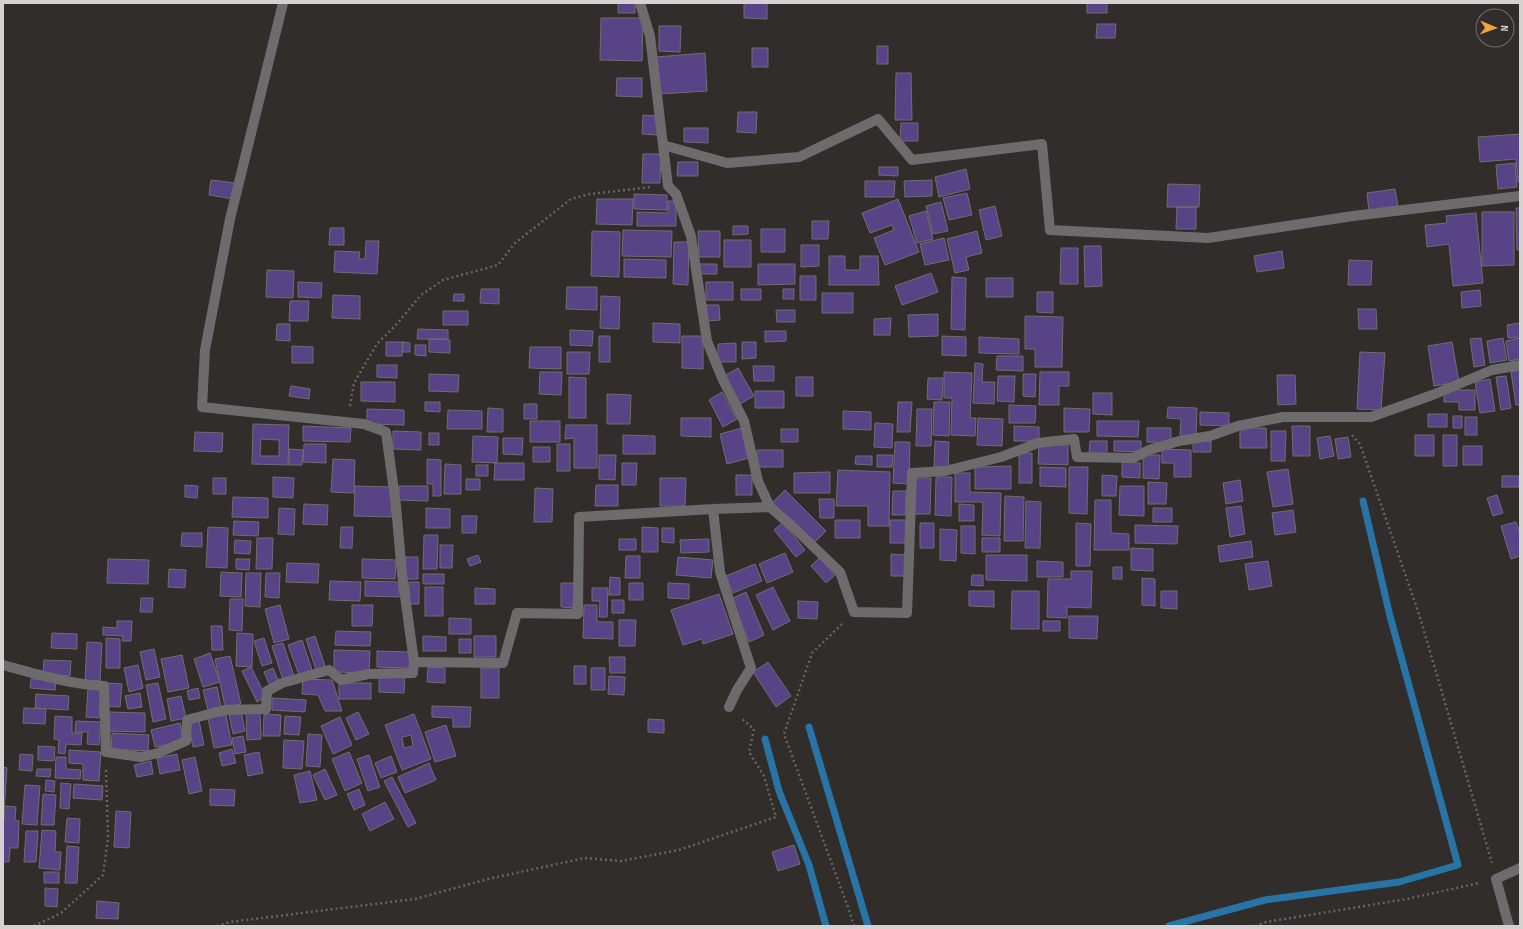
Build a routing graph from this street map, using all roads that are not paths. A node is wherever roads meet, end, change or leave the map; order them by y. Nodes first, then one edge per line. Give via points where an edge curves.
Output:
1 (283, 3) edge
2 (640, 3) edge
3 (663, 145) junction
4 (1520, 196) edge
5 (1520, 365) edge
6 (770, 507) junction
7 (712, 509) junction
8 (414, 662) junction
9 (3, 664) edge
10 (729, 707) road end
11 (1520, 868) edge
12 (1509, 926) edge

1 - 8 street via 230,219 205,350 202,407 364,424 386,432
2 - 3 street via 650,36
3 - 4 street via 727,163 799,157 878,119 912,160 1042,144 1050,230 1208,238 1353,216
3 - 6 street via 668,186 676,194 691,236 707,341 744,421 758,481
5 - 6 street via 1492,370 1435,394 1371,416 1283,417 1238,426 1210,436 1179,441 1149,450 1134,458 1078,457 1074,439 1038,443 1001,457 945,471 912,473 907,613 854,612 840,572
6 - 7 street
7 - 8 street via 579,517 578,614 517,613 503,663
7 - 10 street via 720,572 750,668
8 - 9 street via 413,673 368,674 341,680 329,670 282,683 267,691 266,709 224,710 187,720 186,742 141,757 106,752 104,686 48,678
11 - 12 street via 1496,879

